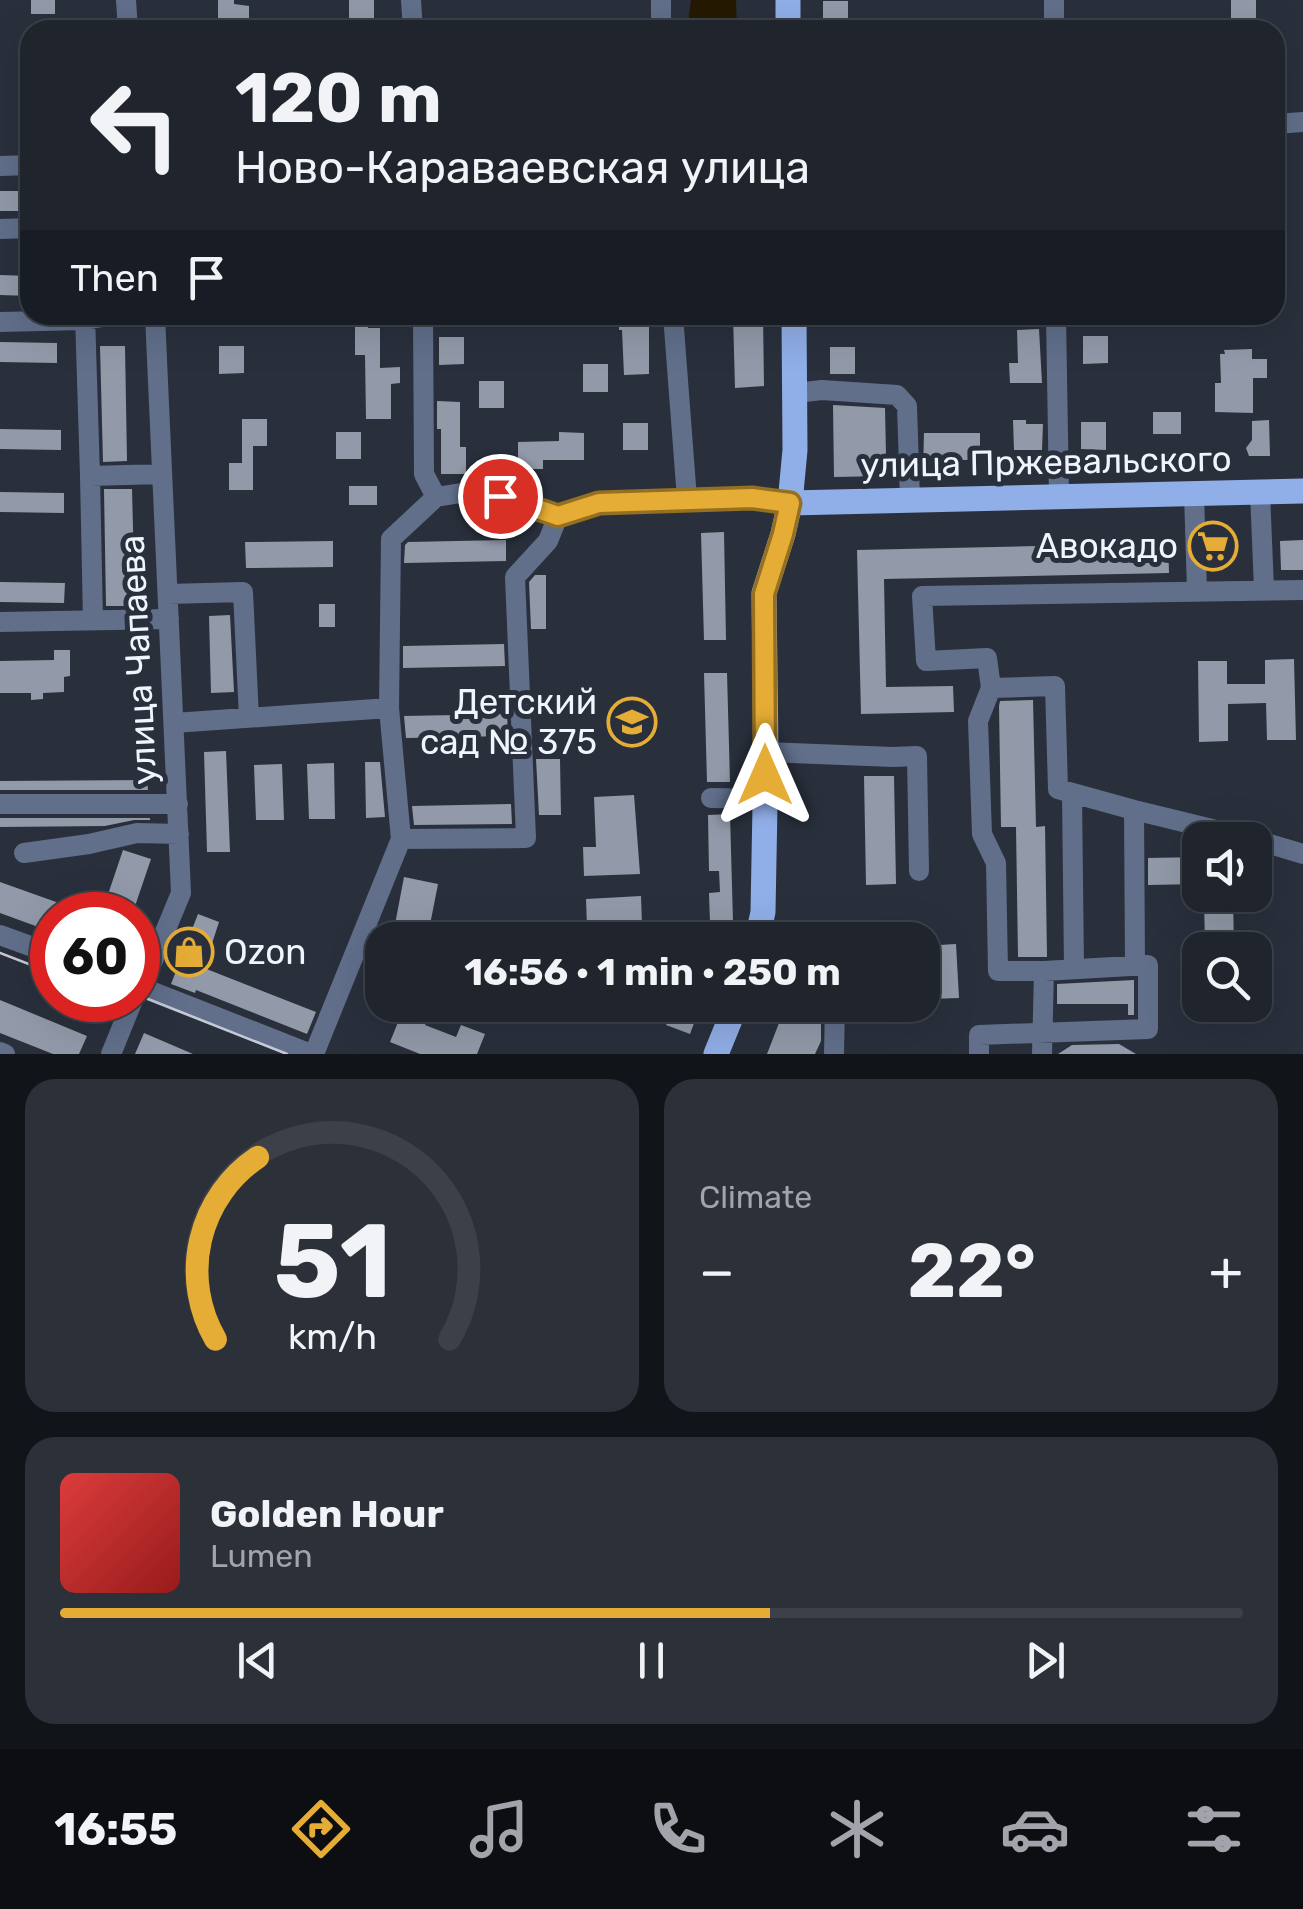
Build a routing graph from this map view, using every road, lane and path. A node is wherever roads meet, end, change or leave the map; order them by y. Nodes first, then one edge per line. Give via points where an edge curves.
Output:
1 (85, 325) edge
2 (155, 325) edge
3 (423, 325) edge
4 (674, 325) edge
5 (794, 325) edge
6 (1056, 325) edge
7 (796, 393) junction
8 (162, 474) junction
9 (90, 476) junction
10 (1260, 492) junction
11 (1303, 492) edge
12 (1194, 494) junction
13 (436, 497) junction
14 (1059, 497) junction
15 (687, 499) junction
16 (910, 500) junction
17 (790, 503) junction
18 (558, 516) junction
19 (1197, 590) junction
20 (1264, 590) junction
21 (1303, 590) edge
22 (168, 594) junction
23 (169, 619) junction
24 (92, 620) junction
25 (0, 622) edge
26 (990, 688) junction
27 (389, 708) junction
28 (249, 718) junction
29 (174, 723) junction
30 (766, 752) junction
31 (1072, 793) junction
32 (711, 798) dead end
33 (765, 799) junction
34 (0, 804) edge
35 (178, 804) junction
36 (1134, 810) junction
37 (179, 834) junction
38 (401, 839) junction
39 (24, 853) dead end
40 (1303, 854) edge
41 (919, 871) dead end
42 (761, 922) edge
43 (0, 935) edge
44 (160, 942) edge
45 (30, 946) edge
46 (1135, 966) junction
47 (1074, 969) junction
48 (1044, 971) junction
49 (160, 1000) edge
50 (125, 1022) edge
51 (729, 1022) edge
52 (835, 1022) edge
53 (1042, 1044) edge
54 (111, 1054) edge
55 (313, 1054) edge
56 (716, 1054) edge
57 (834, 1054) edge
58 (979, 1054) edge

1 - 9 street
2 - 8 street, улица Чапаева
3 - 13 street via 424,474
4 - 15 street
5 - 7 main road
6 - 14 street
7 - 16 street via 896,395 907,406
7 - 17 main road
8 - 9 street
8 - 22 street, улица Чапаева
9 - 24 street
10 - 11 main road, улица Пржевальского
10 - 12 main road, улица Пржевальского
10 - 20 street
12 - 14 main road, улица Пржевальского
12 - 19 street
13 - 18 street via 500,496
13 - 27 street via 391,539
14 - 16 main road, улица Пржевальского
15 - 17 street
15 - 18 street via 599,503
16 - 17 main road, улица Пржевальского
17 - 30 main road via 764,594
18 - 38 street via 548,541 516,578 526,838
19 - 20 street
19 - 26 street via 922,596 926,661 987,658
20 - 21 street
22 - 23 street, улица Чапаева
22 - 28 street via 244,592
23 - 24 street
23 - 29 street, улица Чапаева
24 - 25 street
26 - 31 street via 1055,686 1058,789
26 - 48 street via 978,721 982,834 996,864 998,971
27 - 28 street
27 - 38 street
28 - 29 street
29 - 35 street, улица Чапаева
30 - 33 main road
30 - 41 street via 917,756
31 - 36 street
31 - 47 street
32 - 33 street
33 - 42 main road
34 - 35 street
35 - 37 street, улица Чапаева
36 - 40 street
36 - 46 street
37 - 39 street via 137,833
37 - 44 street, улица Чапаева via 182,893
38 - 55 street
43 - 45 street
46 - 47 street
46 - 53 street via 1148,965 1148,1030
47 - 48 street
48 - 53 street
49 - 55 street
50 - 54 street, улица Чапаева
51 - 56 main road
52 - 57 street
53 - 58 street via 979,1035

